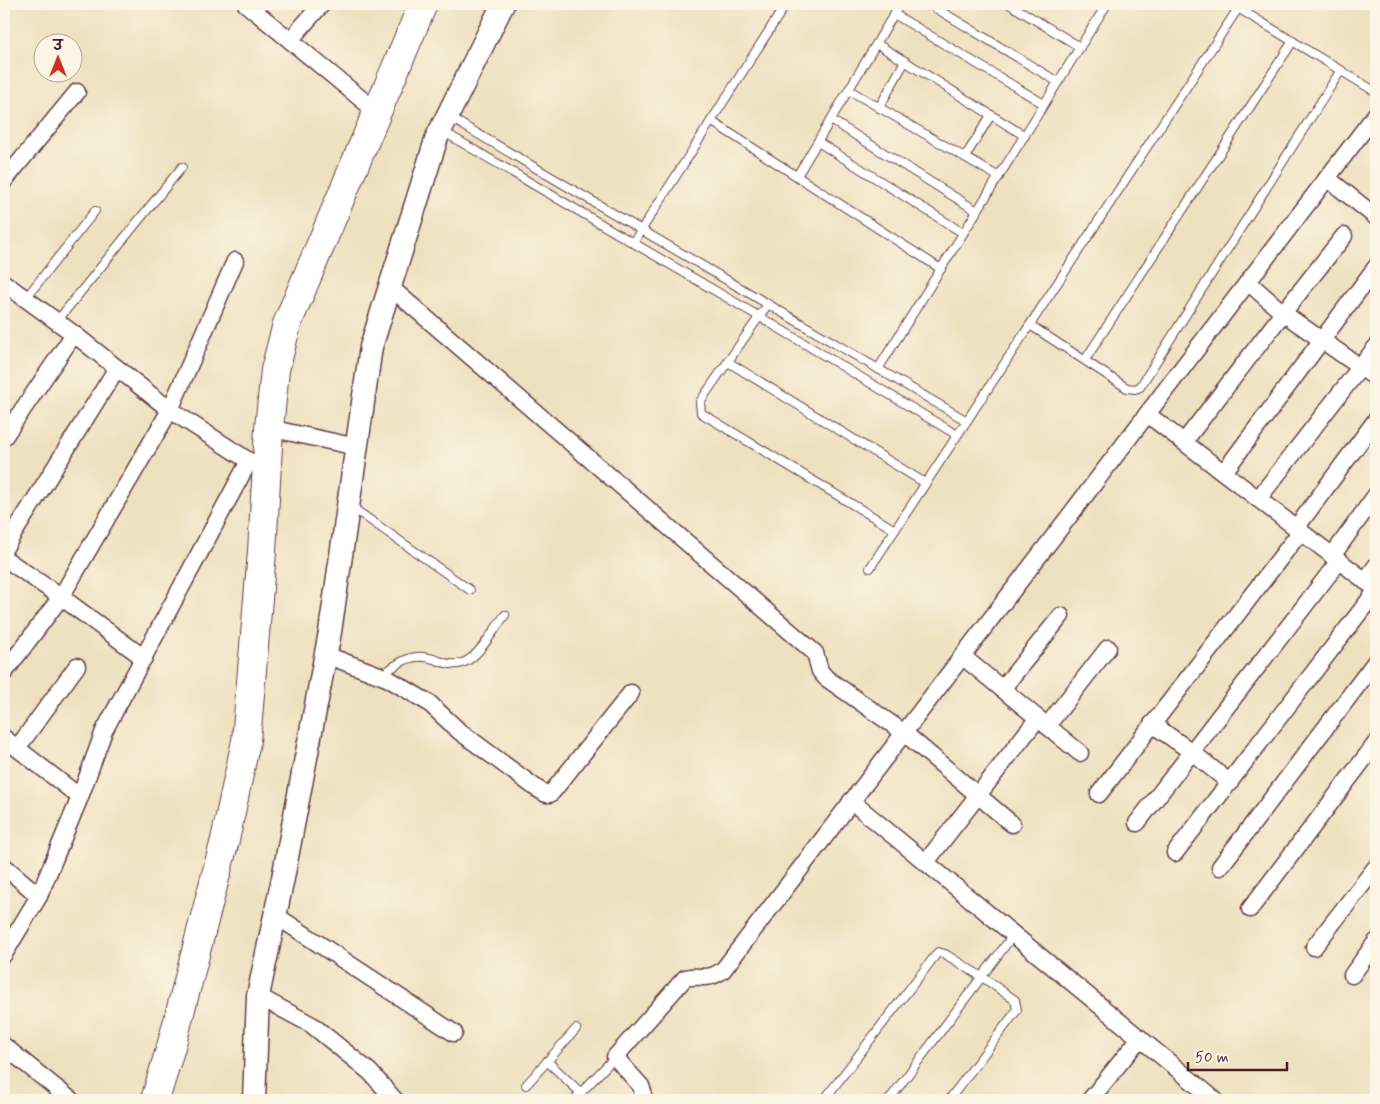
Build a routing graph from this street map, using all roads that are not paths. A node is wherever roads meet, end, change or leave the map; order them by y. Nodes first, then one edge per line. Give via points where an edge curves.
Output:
1 (246, 4) edge
2 (322, 4) edge
3 (423, 4) edge
4 (503, 4) edge
5 (786, 4) edge
6 (900, 4) edge
7 (929, 4) edge
8 (1009, 4) edge
9 (1107, 4) edge
10 (1239, 6) edge
11 (263, 9) edge
12 (894, 14) junction
13 (290, 40) junction
14 (1292, 41) junction
15 (877, 44) junction
16 (1080, 47) junction
17 (905, 61) junction
18 (1341, 70) junction
19 (1058, 82) junction
20 (849, 90) junction
21 (77, 92) dead end
22 (1376, 92) edge
23 (1044, 104) junction
24 (879, 108) junction
25 (377, 112) junction
26 (1376, 114) edge
27 (991, 115) junction
28 (831, 120) junction
29 (711, 121) junction
30 (444, 123) junction
31 (1024, 136) junction
32 (818, 142) junction
33 (965, 158) junction
34 (182, 167) dead end
35 (797, 176) junction
36 (999, 177) junction
37 (1327, 178) junction
38 (4, 181) edge
39 (95, 211) dead end
40 (977, 211) junction
41 (1376, 217) edge
42 (641, 230) junction
43 (963, 234) junction
44 (1344, 236) dead end
45 (633, 243) junction
46 (235, 261) dead end
47 (1376, 267) edge
48 (941, 269) junction
49 (1248, 282) junction
50 (4, 283) edge
51 (390, 287) junction
52 (26, 299) junction
53 (768, 304) junction
54 (1283, 312) junction
55 (760, 317) junction
56 (57, 321) junction
57 (1030, 325) junction
58 (74, 334) junction
59 (1322, 340) junction
60 (1376, 347) edge
61 (1085, 360) junction
62 (728, 362) junction
63 (117, 368) junction
64 (1361, 368) junction
65 (878, 369) junction
66 (1376, 378) edge
67 (170, 410) junction
68 (1147, 414) junction
69 (1376, 420) edge
70 (967, 421) junction
71 (269, 428) junction
72 (957, 435) junction
73 (4, 437) edge
74 (1184, 442) junction
75 (357, 447) junction
76 (258, 464) junction
77 (1224, 472) junction
78 (925, 483) junction
79 (1376, 495) edge
80 (1258, 498) junction
81 (348, 505) junction
82 (895, 530) junction
83 (1298, 530) junction
84 (4, 549) edge
85 (4, 558) edge
86 (1336, 558) junction
87 (1376, 566) edge
88 (870, 568) dead end
89 (1372, 587) edge
90 (470, 590) dead end
91 (61, 597) junction
92 (505, 615) dead end
93 (1061, 616) dead end
94 (1108, 648) dead end
95 (326, 655) junction
96 (962, 656) junction
97 (144, 658) junction
98 (1376, 661) edge
99 (77, 666) dead end
100 (4, 673) edge
101 (381, 676) junction
102 (1002, 689) junction
103 (631, 693) dead end
104 (1042, 722) junction
105 (1152, 724) junction
106 (903, 732) junction
107 (4, 738) edge
108 (1376, 743) edge
109 (18, 747) junction
110 (1192, 752) junction
111 (1080, 753) dead end
112 (1230, 783) junction
113 (1099, 794) dead end
114 (979, 796) junction
115 (80, 797) junction
116 (851, 801) junction
117 (1137, 823) dead end
118 (1012, 824) dead end
119 (1175, 853) dead end
120 (926, 862) junction
121 (4, 866) edge
122 (1220, 867) dead end
123 (1376, 867) edge
124 (39, 896) junction
125 (1250, 909) dead end
126 (275, 915) junction
127 (1014, 934) junction
128 (8, 936) edge
129 (1376, 942) edge
130 (1314, 947) dead end
131 (4, 954) edge
132 (1352, 975) dead end
133 (982, 977) junction
134 (258, 996) junction
135 (576, 1029) dead end
136 (454, 1033) dead end
137 (1140, 1038) junction
138 (4, 1046) edge
139 (615, 1057) junction
140 (547, 1061) junction
141 (526, 1084) dead end
142 (581, 1093) junction
143 (71, 1100) edge
144 (155, 1100) edge
145 (254, 1100) edge
146 (395, 1100) edge
147 (574, 1100) edge
148 (641, 1100) edge
149 (826, 1100) edge
150 (889, 1100) edge
151 (949, 1100) edge
152 (1090, 1100) edge
153 (1215, 1100) edge

1 - 11 street
2 - 13 street
3 - 25 highway
4 - 30 street
5 - 29 lane
6 - 12 lane
7 - 19 lane
8 - 16 lane
9 - 16 lane
10 - 14 lane
10 - 57 lane
11 - 13 street
12 - 15 lane
12 - 23 lane
13 - 25 street
14 - 18 lane
14 - 61 lane
15 - 17 lane
15 - 20 lane
16 - 19 lane
17 - 24 lane
17 - 27 lane
18 - 22 lane
18 - 61 lane via 1140,387 1127,388
19 - 23 lane
20 - 24 lane
20 - 28 lane
21 - 38 street
23 - 31 lane
24 - 33 lane
25 - 71 highway via 287,324 275,370
26 - 37 street
27 - 31 lane
27 - 33 lane
28 - 32 lane
28 - 40 lane
29 - 35 lane
29 - 42 lane
30 - 42 lane
30 - 45 lane
30 - 51 street
31 - 36 lane
32 - 35 lane
32 - 43 lane
33 - 36 lane
34 - 56 lane
35 - 48 lane
36 - 40 lane
37 - 41 street
37 - 49 street
39 - 52 lane
40 - 43 lane
42 - 45 lane
42 - 53 lane
43 - 48 lane
44 - 54 street
45 - 55 lane
46 - 67 street
47 - 59 street
48 - 65 lane
49 - 54 street
49 - 68 street
50 - 52 street
51 - 75 street via 371,346
51 - 106 street via 815,652 820,671 826,678
52 - 56 street
53 - 55 lane
53 - 65 lane
54 - 59 street
54 - 74 street
55 - 62 lane
55 - 72 lane
56 - 58 street
57 - 61 lane
57 - 70 lane
58 - 63 street
58 - 73 street
59 - 64 street
59 - 77 street
60 - 64 street
62 - 78 lane
62 - 82 lane via 700,402 701,413
63 - 67 street
63 - 84 street
64 - 66 street
64 - 80 street
65 - 70 lane
67 - 76 street
67 - 91 street
68 - 74 street
68 - 96 street
69 - 83 street
70 - 72 lane
71 - 75 street
71 - 76 highway
72 - 78 lane
74 - 77 street
75 - 81 street
76 - 97 street
76 - 144 highway via 246,741 224,840
77 - 80 street
78 - 82 lane
79 - 86 street
80 - 83 street
81 - 90 lane
81 - 95 street
82 - 88 lane
83 - 86 street
83 - 105 street
85 - 91 street
86 - 89 street
86 - 110 street
87 - 89 street
89 - 112 street
91 - 97 street
91 - 100 street
92 - 101 lane via 476,654 465,662 445,664 425,657 414,658
93 - 102 street
94 - 104 street
95 - 101 street
95 - 126 street
96 - 102 street
96 - 106 street
97 - 115 street via 104,731
98 - 122 street
99 - 109 street
101 - 103 street via 429,703 459,731 546,794 553,791
102 - 104 street
104 - 111 street
104 - 114 street
105 - 110 street
105 - 113 street
106 - 114 street
106 - 116 street
107 - 109 street
108 - 125 street
109 - 115 street
110 - 112 street
110 - 117 street
112 - 119 street
114 - 118 street
114 - 120 street
115 - 124 street
116 - 120 street
116 - 139 street via 723,970 706,978 685,978
120 - 127 street
121 - 124 street
123 - 130 street
124 - 128 street
126 - 134 street
126 - 136 street
127 - 133 lane
127 - 137 street
128 - 131 street
129 - 132 street
133 - 149 lane via 945,954 935,953
133 - 150 lane
133 - 151 lane via 1015,1000 1018,1010
134 - 145 street
134 - 146 street via 312,1025 370,1072
135 - 140 lane
137 - 152 street
137 - 153 street
138 - 143 street
139 - 142 lane
139 - 148 street via 641,1086
140 - 141 lane
140 - 142 lane
142 - 147 lane

